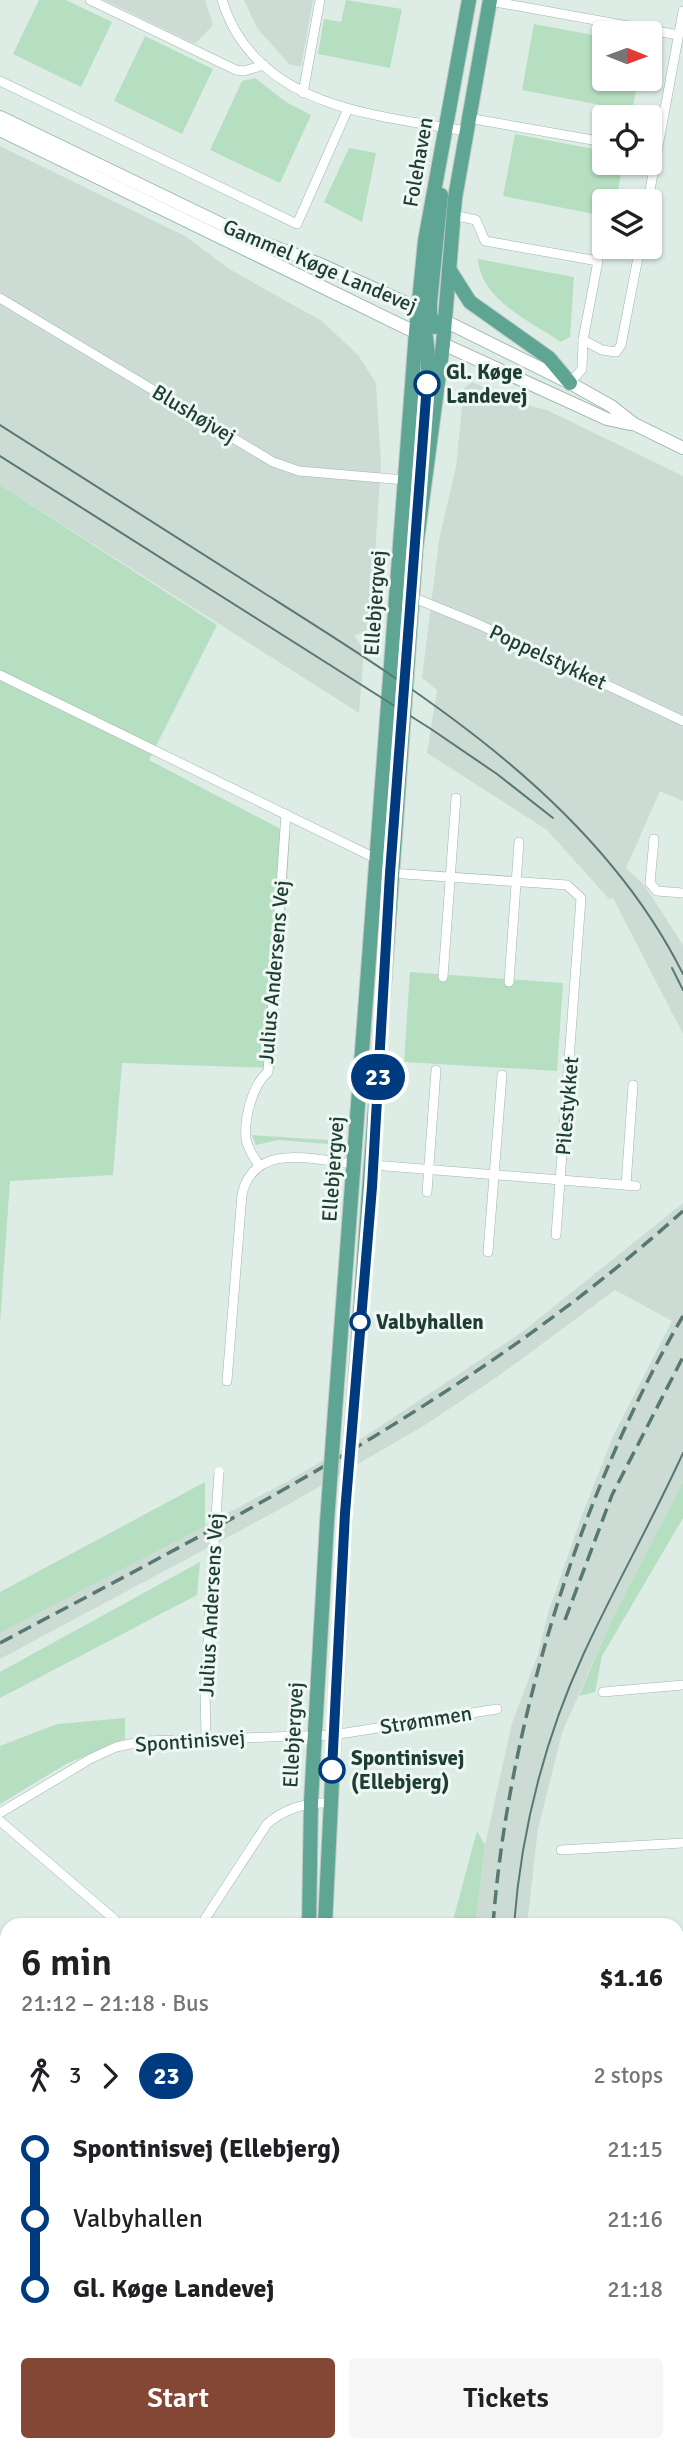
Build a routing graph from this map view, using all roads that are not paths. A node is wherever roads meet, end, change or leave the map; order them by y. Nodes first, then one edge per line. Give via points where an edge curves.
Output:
1 (90, 0) edge
2 (222, 0) edge
3 (320, 0) edge
4 (469, 0) edge
5 (490, 0) edge
6 (683, 11) edge
7 (678, 35) junction
8 (264, 65) junction
9 (0, 81) edge
10 (303, 93) junction
11 (662, 109) edge
12 (347, 111) junction
13 (0, 117) edge
14 (467, 124) junction
15 (446, 127) junction
16 (0, 130) edge
17 (592, 140) edge
18 (453, 215) junction
19 (637, 259) edge
20 (449, 269) junction
21 (0, 298) edge
22 (424, 311) junction
23 (445, 321) junction
24 (422, 335) junction
25 (583, 340) junction
26 (443, 344) junction
27 (570, 383) junction
28 (634, 424) junction
29 (683, 448) edge
30 (405, 480) junction
31 (416, 548) junction
32 (412, 597) junction
33 (0, 676) edge
34 (683, 721) edge
35 (456, 798) dead end
36 (286, 814) junction
37 (654, 839) dead end
38 (519, 842) dead end
39 (377, 859) junction
40 (390, 873) junction
41 (450, 876) junction
42 (517, 881) junction
43 (683, 893) edge
44 (443, 977) dead end
45 (509, 982) dead end
46 (436, 1070) dead end
47 (502, 1075) dead end
48 (633, 1084) dead end
49 (258, 1164) junction
50 (354, 1164) junction
51 (373, 1165) junction
52 (429, 1171) junction
53 (494, 1175) junction
54 (561, 1181) junction
55 (427, 1192) dead end
56 (556, 1235) dead end
57 (488, 1252) dead end
58 (227, 1381) dead end
59 (219, 1472) dead end
60 (683, 1685) edge
61 (603, 1692) dead end
62 (497, 1709) dead end
63 (314, 1735) junction
64 (333, 1735) junction
65 (206, 1739) junction
66 (311, 1802) junction
67 (330, 1802) junction
68 (0, 1813) edge
69 (0, 1821) edge
70 (683, 1843) edge
71 (561, 1850) dead end
72 (113, 1918) edge
73 (206, 1918) edge
74 (309, 1918) edge
75 (325, 1918) edge

1 - 8 street via 236,70
2 - 8 street via 243,45
3 - 10 street
4 - 15 main road, Folehaven
5 - 7 street, Folehaven
5 - 14 main road, Folehaven
6 - 7 street
7 - 11 street
8 - 10 street
9 - 12 street, Gammel Køge Landevej via 298,224
10 - 12 street
12 - 15 street
13 - 22 main road, Gammel Køge Landevej via 248,237
14 - 15 street
14 - 17 street, Folehaven
14 - 18 main road, Folehaven
15 - 22 main road, Folehaven via 425,241
16 - 24 main road, Gammel Køge Landevej
18 - 20 main road, Folehaven
18 - 25 street, Folehaven via 476,220 485,241 598,261
19 - 25 street via 621,345 616,352
20 - 23 main road, Folehaven
20 - 27 main road via 470,302 549,358
21 - 30 street, Blushøjvej via 273,461 299,471
22 - 23 main road, Gammel Køge Landevej
22 - 24 main road, Folehaven
22 - 26 main road
23 - 26 main road, Folehaven
23 - 27 main road, Gammel Køge Landevej
24 - 26 main road, Gammel Køge Landevej
24 - 30 main road, Ellebjergvej
24 - 31 main road
25 - 27 street, Folehaven via 582,369
26 - 28 main road, Gammel Køge Landevej via 607,419
26 - 31 main road, Ellebjergvej
27 - 28 main road, Gammel Køge Landevej
28 - 29 main road, Gammel Køge Landevej
30 - 39 main road, Ellebjergvej
31 - 32 main road, Ellebjergvej
32 - 34 street, Poppelstykket via 486,627
32 - 40 main road, Ellebjergvej
33 - 36 street
35 - 41 street
36 - 39 street
36 - 49 street, Julius Andersens Vej via 268,1072 260,1079 246,1120 248,1147
37 - 43 street via 650,883 657,891
38 - 42 street
39 - 50 main road, Ellebjergvej
40 - 41 street
40 - 51 main road, Ellebjergvej
41 - 42 street
41 - 44 street
42 - 45 street
42 - 54 street, Pilestykket via 567,885 582,898
46 - 52 street
47 - 53 street
48 - 54 street, Pilestykket via 631,1186
49 - 50 street via 282,1158
49 - 58 street via 249,1172 242,1194
50 - 51 main road
50 - 63 main road, Ellebjergvej, bridge
51 - 52 street, Pilestykket
51 - 64 main road, Ellebjergvej, bridge via 345,1513
52 - 53 street, Pilestykket
52 - 55 street
53 - 54 street, Pilestykket
53 - 57 street
54 - 56 street, Pilestykket
59 - 65 street, Julius Andersens Vej, bridge
60 - 61 street
62 - 64 street, Strømmen
63 - 64 street, Strømmen
63 - 65 street, Spontinisvej
63 - 66 main road, Ellebjergvej
64 - 67 main road, Ellebjergvej
65 - 68 street, Spontinisvej via 116,1747
66 - 67 street
66 - 73 street via 277,1815 267,1824
66 - 74 main road, Ellebjergvej
67 - 75 main road, Ellebjergvej
69 - 72 street
70 - 71 street

